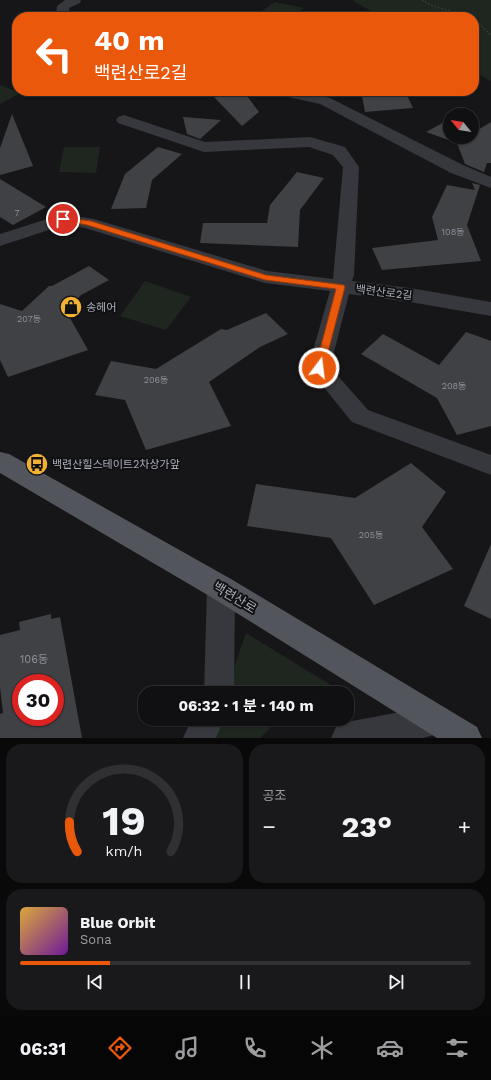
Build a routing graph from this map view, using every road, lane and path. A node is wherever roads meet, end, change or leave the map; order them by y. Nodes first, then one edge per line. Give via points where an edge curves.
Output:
1 (75, 0) edge
2 (422, 0) edge
3 (63, 12) edge
4 (453, 12) edge
5 (479, 22) edge
6 (491, 35) edge
7 (302, 96) edge
8 (124, 120) dead end
9 (491, 183) edge
10 (0, 240) edge
11 (341, 287) junction
12 (491, 309) edge
13 (0, 461) edge
14 (491, 465) edge
15 (221, 588) junction
16 (219, 686) edge
17 (437, 720) junction
18 (205, 726) edge
19 (199, 738) edge
20 (347, 738) edge
21 (466, 738) edge

1 - 3 street via 63,6
2 - 4 path
5 - 6 path
7 - 9 street via 325,101 457,169
8 - 11 street via 204,147 310,142 339,151 351,167
10 - 11 street, 백련산로2길 via 63,219 88,223 265,278
11 - 12 street, 백련산로2길
11 - 14 street via 319,368 360,416
13 - 15 main road, 백련산로
15 - 16 street
15 - 17 main road, 백련산로
17 - 20 street
17 - 21 main road, 백련산로
18 - 19 street

